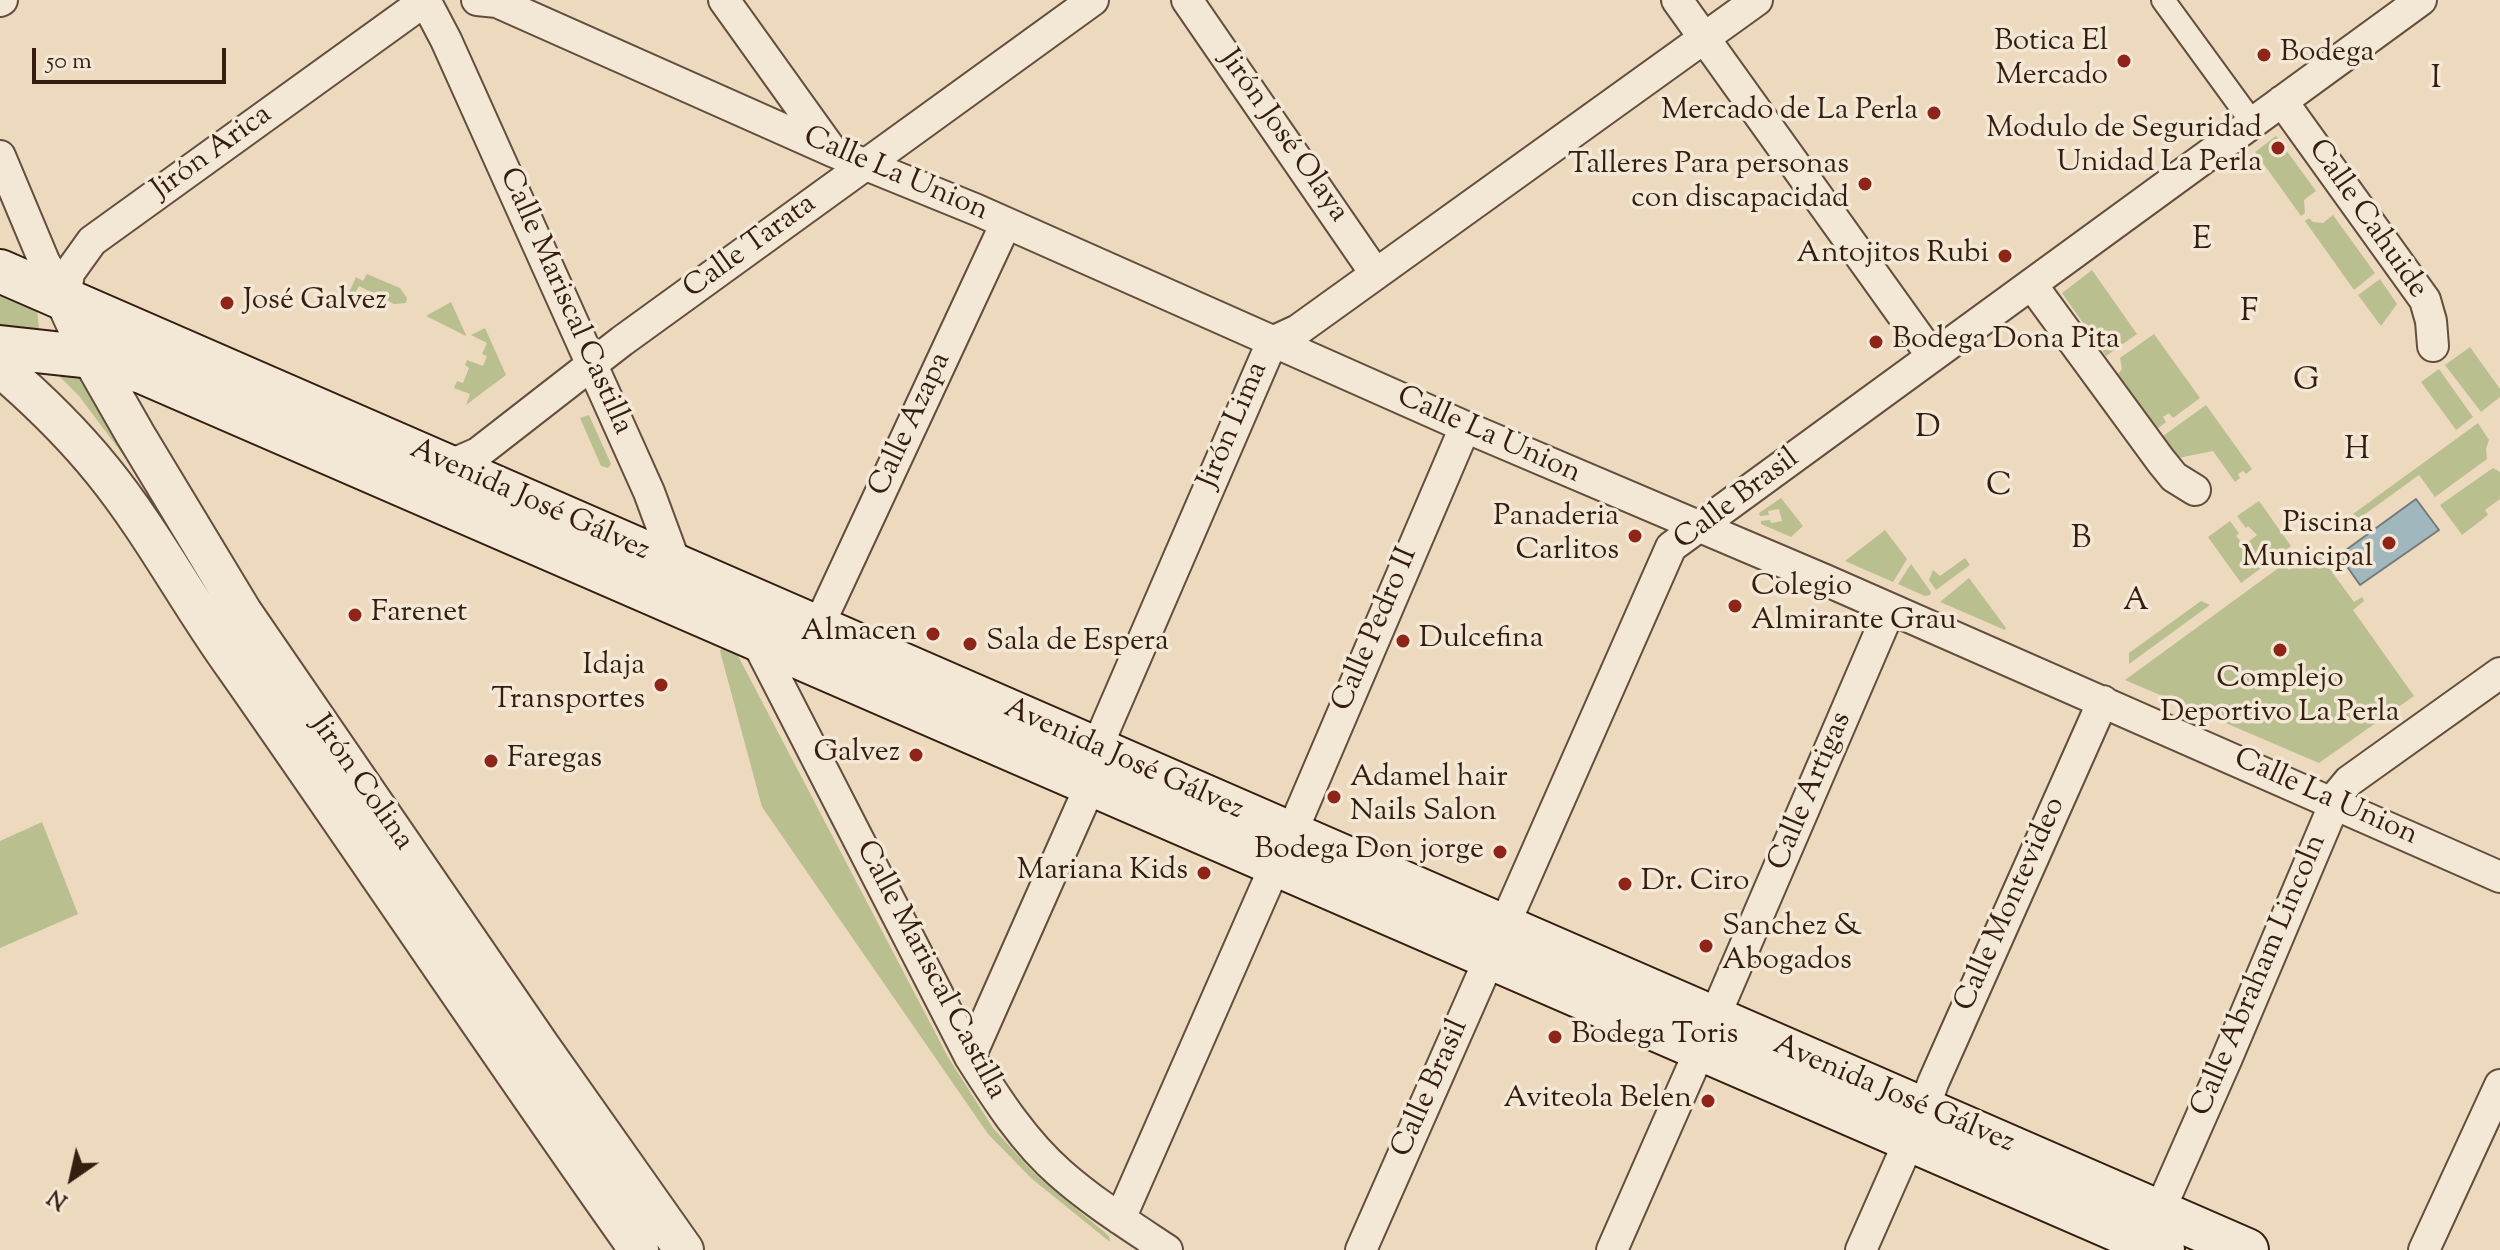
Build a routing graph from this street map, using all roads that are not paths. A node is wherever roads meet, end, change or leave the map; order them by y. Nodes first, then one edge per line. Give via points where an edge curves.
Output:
1 (426, 0) edge
2 (438, 0) edge
3 (477, 0) edge
4 (724, 0) edge
5 (1093, 0) edge
6 (1187, 0) edge
7 (1677, 0) edge
8 (1757, 0) edge
9 (2163, 0) edge
10 (2421, 0) edge
11 (1705, 39) junction
12 (2282, 101) junction
13 (2252, 122) junction
14 (832, 151) junction
15 (0, 156) edge
16 (866, 165) junction
17 (1006, 223) junction
18 (0, 271) edge
19 (1375, 273) junction
20 (2032, 285) junction
21 (65, 300) junction
22 (1272, 342) junction
23 (2433, 346) dead end
24 (0, 347) edge
25 (1932, 356) junction
26 (91, 357) junction
27 (593, 366) junction
28 (0, 367) edge
29 (1465, 427) junction
30 (441, 482) junction
31 (2195, 490) dead end
32 (1699, 527) junction
33 (677, 567) junction
34 (1890, 609) junction
35 (691, 610) junction
36 (818, 627) junction
37 (755, 638) junction
38 (2500, 673) edge
39 (2103, 701) junction
40 (1094, 766) junction
41 (2335, 802) junction
42 (1283, 850) junction
43 (2500, 877) edge
44 (1497, 942) junction
45 (1707, 1034) junction
46 (970, 1057) junction
47 (2500, 1085) edge
48 (1917, 1124) junction
49 (1120, 1219) junction
50 (2152, 1238) edge
51 (639, 1250) edge
52 (684, 1250) edge
53 (1167, 1250) edge
54 (1361, 1250) edge
55 (1612, 1250) edge
56 (1861, 1250) edge
57 (2247, 1250) edge
58 (2424, 1250) edge

1 - 2 street
1 - 21 street, Jirón Arica via 92,241 69,273
1 - 27 street, Calle Mariscal Castilla
3 - 14 street, Calle La Union via 497,2
4 - 14 street
5 - 16 street, Calle Tarata
6 - 19 street, Jirón José Olaya
7 - 11 street
8 - 11 street, Jirón Lima
9 - 13 street
10 - 12 street, Calle Brasil
11 - 19 street, Jirón Lima
11 - 25 street
12 - 13 street, Calle Brasil
12 - 23 street, Calle Cahuide via 2425,300
13 - 20 street, Calle Brasil
14 - 16 street, Calle La Union
15 - 21 street
16 - 17 street, Calle La Union
16 - 27 street, Calle Tarata
17 - 22 street, Calle La Union
17 - 36 street, Calle Azapa
18 - 21 main road, Avenida José Gálvez
19 - 22 street, Jirón Lima via 1298,330
20 - 25 street, Calle Brasil
20 - 31 street via 2161,461
21 - 26 street, Jirón Colina
21 - 30 main road, Avenida José Gálvez
22 - 29 street, Calle La Union
22 - 40 street, Jirón Lima
24 - 26 main road, Avenida José Gálvez
25 - 32 street, Calle Brasil
26 - 30 main road, Avenida José Gálvez
26 - 52 street, Jirón Colina via 243,613
27 - 30 street, Calle Tarata
27 - 33 street, Calle Mariscal Castilla
28 - 51 street, Jirón Colina via 102,470
29 - 32 street, Calle La Union
29 - 42 street, Calle Pedro II
30 - 33 main road, Avenida José Gálvez
30 - 35 main road, Avenida José Gálvez
32 - 34 street, Calle La Union
32 - 44 street, Calle Brasil via 1671,547
33 - 35 street, Calle Mariscal Castilla
33 - 36 main road, Avenida José Gálvez
34 - 39 street, Calle La Union
34 - 45 street, Calle Artigas
35 - 37 main road, Avenida José Gálvez
36 - 40 main road, Avenida José Gálvez
37 - 40 main road, Avenida José Gálvez
37 - 46 street, Calle Mariscal Castilla
38 - 41 street, Calle Abraham Lincoln via 2349,781
39 - 41 street, Calle La Union
39 - 48 street, Calle Montevideo
40 - 42 main road, Avenida José Gálvez
40 - 46 street, Jirón Lima
41 - 43 street, Calle La Union
41 - 50 street, Calle Abraham Lincoln
42 - 44 main road, Avenida José Gálvez
42 - 49 street, Calle Pedro II
44 - 45 main road, Avenida José Gálvez
44 - 54 street, Calle Brasil
45 - 48 main road, Avenida José Gálvez
45 - 55 street, Calle Artigas
46 - 49 street, Calle Mariscal Castilla via 1005,1112 1060,1173
47 - 58 street
48 - 50 main road, Avenida José Gálvez
48 - 56 street, Calle Montevideo
49 - 53 street, Calle Mariscal Castilla
50 - 57 main road, Avenida José Gálvez

